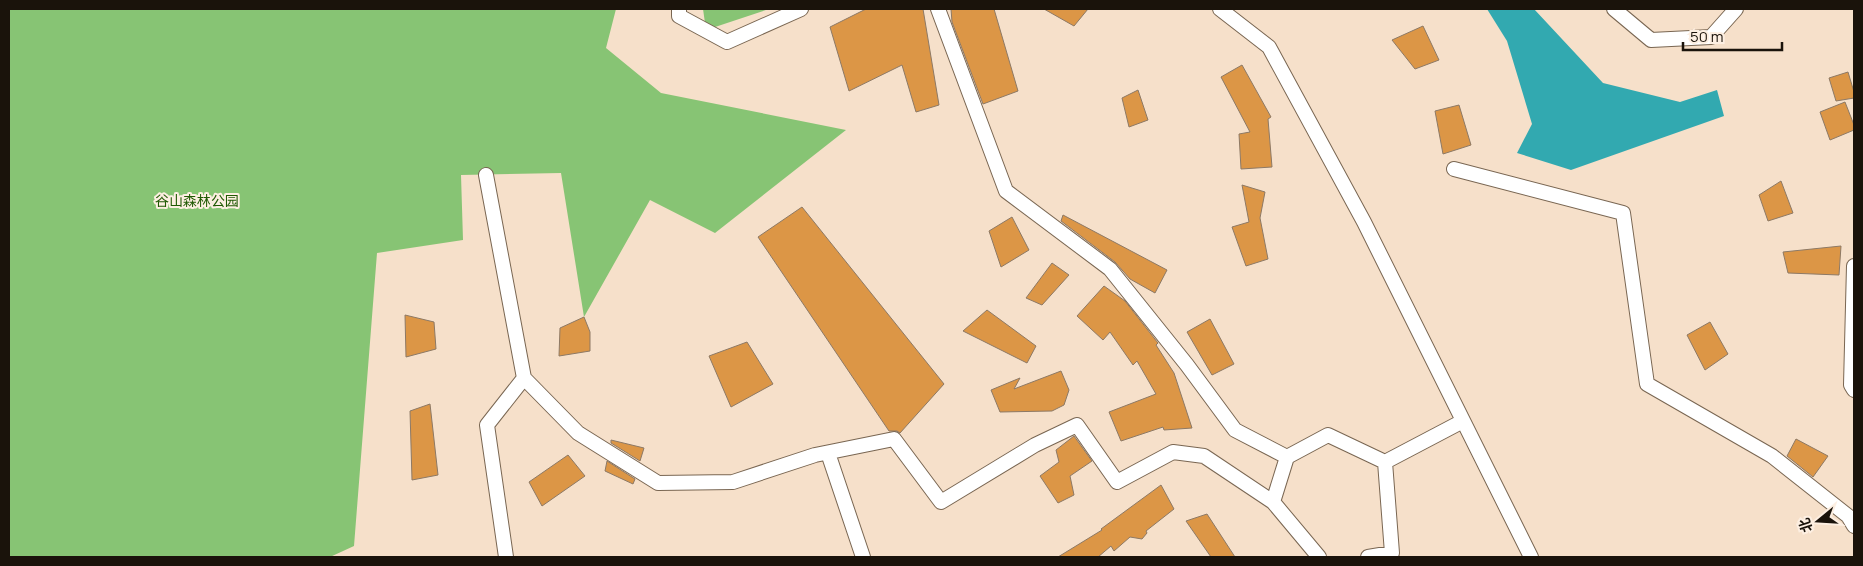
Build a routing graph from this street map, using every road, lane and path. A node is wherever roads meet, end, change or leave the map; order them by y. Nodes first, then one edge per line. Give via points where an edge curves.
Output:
1 (679, 9) edge
2 (801, 9) edge
3 (938, 9) edge
4 (1220, 9) edge
5 (1614, 9) edge
6 (1736, 9) edge
7 (1454, 169) dead end
8 (486, 175) dead end
9 (1854, 266) edge
10 (524, 378) junction
11 (1854, 390) edge
12 (1463, 421) junction
13 (828, 452) junction
14 (1287, 456) junction
15 (1385, 462) junction
16 (1273, 502) junction
17 (1852, 519) edge
18 (1392, 555) edge
19 (506, 557) edge
20 (863, 557) edge
21 (1319, 557) edge
22 (1368, 557) edge
23 (1531, 557) edge

1 - 2 street via 679,16 727,42
3 - 14 street via 1006,191 1110,269 1235,430
4 - 12 street via 1269,47 1364,222
5 - 6 street via 1651,40 1710,37
7 - 17 street via 1623,213 1647,384 1772,456
8 - 10 street
9 - 11 street
10 - 13 street via 578,433 658,483 733,482
10 - 19 street via 487,425
12 - 15 street
12 - 23 street
13 - 16 street via 894,439 941,502 1035,445 1077,425 1117,482 1172,452 1204,456
13 - 20 street
14 - 15 street via 1328,435
14 - 16 street
15 - 18 street
16 - 21 street
18 - 22 street

